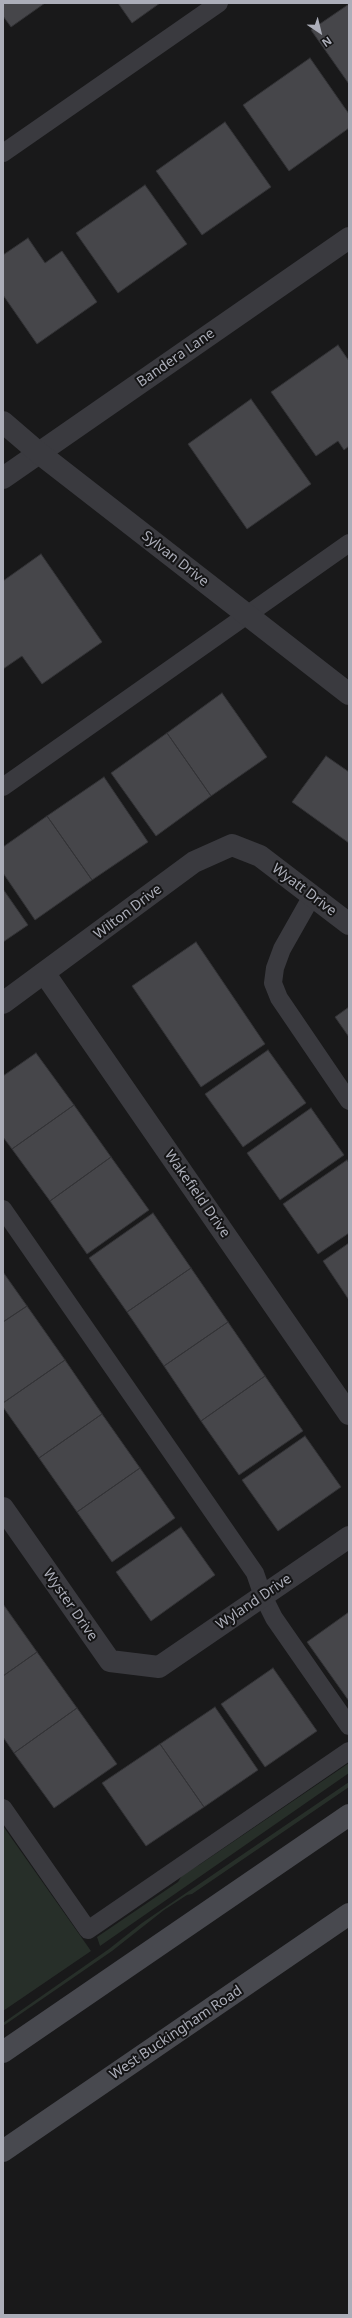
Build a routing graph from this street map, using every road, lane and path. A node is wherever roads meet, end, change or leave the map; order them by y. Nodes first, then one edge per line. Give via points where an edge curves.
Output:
1 (219, 3) edge
2 (3, 153) edge
3 (349, 238) edge
4 (3, 422) edge
5 (39, 453) junction
6 (3, 478) edge
7 (349, 543) edge
8 (246, 614) junction
9 (349, 694) edge
10 (3, 787) edge
11 (260, 856) joint
12 (312, 896) junction
13 (349, 924) edge
14 (45, 974) junction
15 (3, 1003) edge
16 (349, 1101) edge
17 (3, 1209) edge
18 (349, 1414) edge
19 (3, 1508) edge
20 (349, 1537) edge
21 (263, 1596) junction
22 (158, 1667) joint
23 (349, 1726) edge
24 (349, 1751) edge
25 (3, 1808) edge
26 (349, 1815) edge
27 (349, 1914) edge
28 (3, 2052) edge
29 (3, 2151) edge

1 - 2 lane
3 - 5 street, Bandera Lane
4 - 5 street, Sylvan Drive
5 - 6 street, Bandera Lane
5 - 8 street, Sylvan Drive
7 - 8 lane
8 - 9 street, Sylvan Drive
8 - 10 lane
11 - 12 street, Wyatt Drive
11 - 14 street, Wilton Drive via 232,845 194,862
12 - 13 street, Wyatt Drive
12 - 16 lane via 282,949 273,983 288,1011
14 - 15 street, Wilton Drive
14 - 18 street, Wakefield Drive
17 - 21 lane via 255,1573
19 - 22 street, Wyster Drive via 110,1661
20 - 21 street, Wyland Drive
21 - 22 street, Wyland Drive
21 - 23 lane via 274,1618
24 - 25 lane via 88,1930
26 - 28 main road
27 - 29 main road, West Buckingham Road

